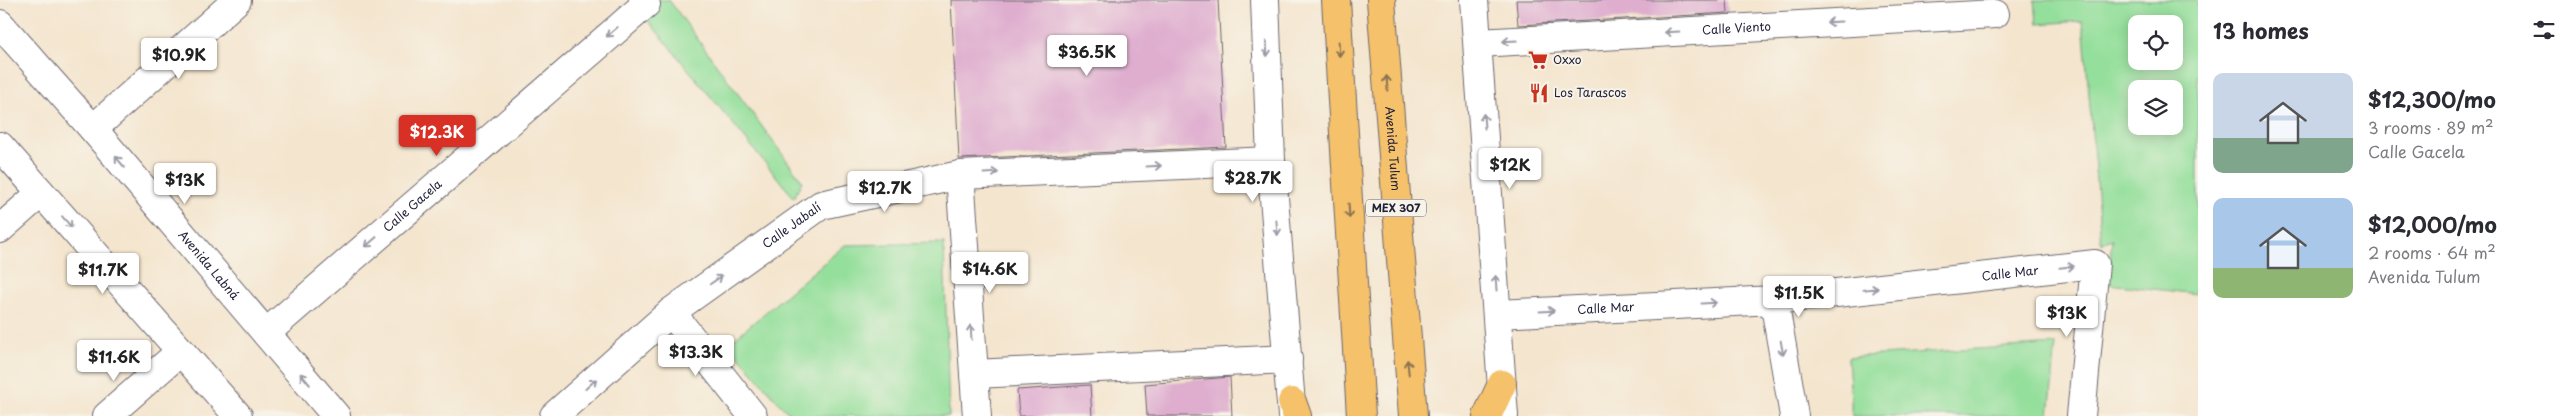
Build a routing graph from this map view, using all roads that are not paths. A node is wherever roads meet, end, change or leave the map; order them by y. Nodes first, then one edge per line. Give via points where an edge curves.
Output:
1 (238, 0) edge
2 (643, 0) edge
3 (1265, 0) edge
4 (1336, 0) edge
5 (1381, 0) edge
6 (1474, 0) edge
7 (1882, 10) edge
8 (1995, 14) dead end
9 (0, 24) edge
10 (1478, 43) junction
11 (92, 129) junction
12 (0, 146) edge
13 (1271, 161) junction
14 (960, 175) junction
15 (41, 193) junction
16 (0, 228) edge
17 (1774, 300) junction
18 (671, 312) junction
19 (1498, 314) junction
20 (266, 333) junction
21 (181, 352) junction
22 (1288, 359) junction
23 (974, 374) junction
24 (1502, 384) junction
25 (216, 404) edge
26 (1294, 411) edge
27 (107, 416) edge
28 (238, 416) edge
29 (336, 416) edge
30 (554, 416) edge
31 (753, 416) edge
32 (977, 416) edge
33 (1361, 416) edge
34 (1413, 416) edge
35 (1487, 416) edge
36 (1504, 416) edge
37 (1794, 416) edge
38 (2081, 416) edge

1 - 11 street
2 -> 20 street, Calle Gacela via 646,4
3 -> 13 street
4 -> 33 main road, MEX 307
34 -> 5 main road, Avenida Tulum / MEX 307
6 - 10 street
7 - 8 street, Calle Viento
7 -> 10 street, Calle Viento
9 - 11 street, Avenida Labná
19 -> 10 street
20 -> 11 street, Avenida Labná
12 - 15 street
14 -> 13 street, Calle Jabalí
13 -> 22 street
18 -> 14 street, Calle Jabalí via 821,206
23 -> 14 street
15 - 16 street
15 -> 21 street
19 -> 17 street, Calle Mar
17 -> 37 street
17 -> 38 street, Calle Mar via 2095,264
30 -> 18 street, Calle Jabalí
18 - 31 street
19 - 24 street
29 -> 20 street, Avenida Labná
21 - 25 street
21 - 27 street
22 - 23 street
22 - 26 street
23 - 32 street
24 - 35 main road
24 - 36 street
25 - 28 street

